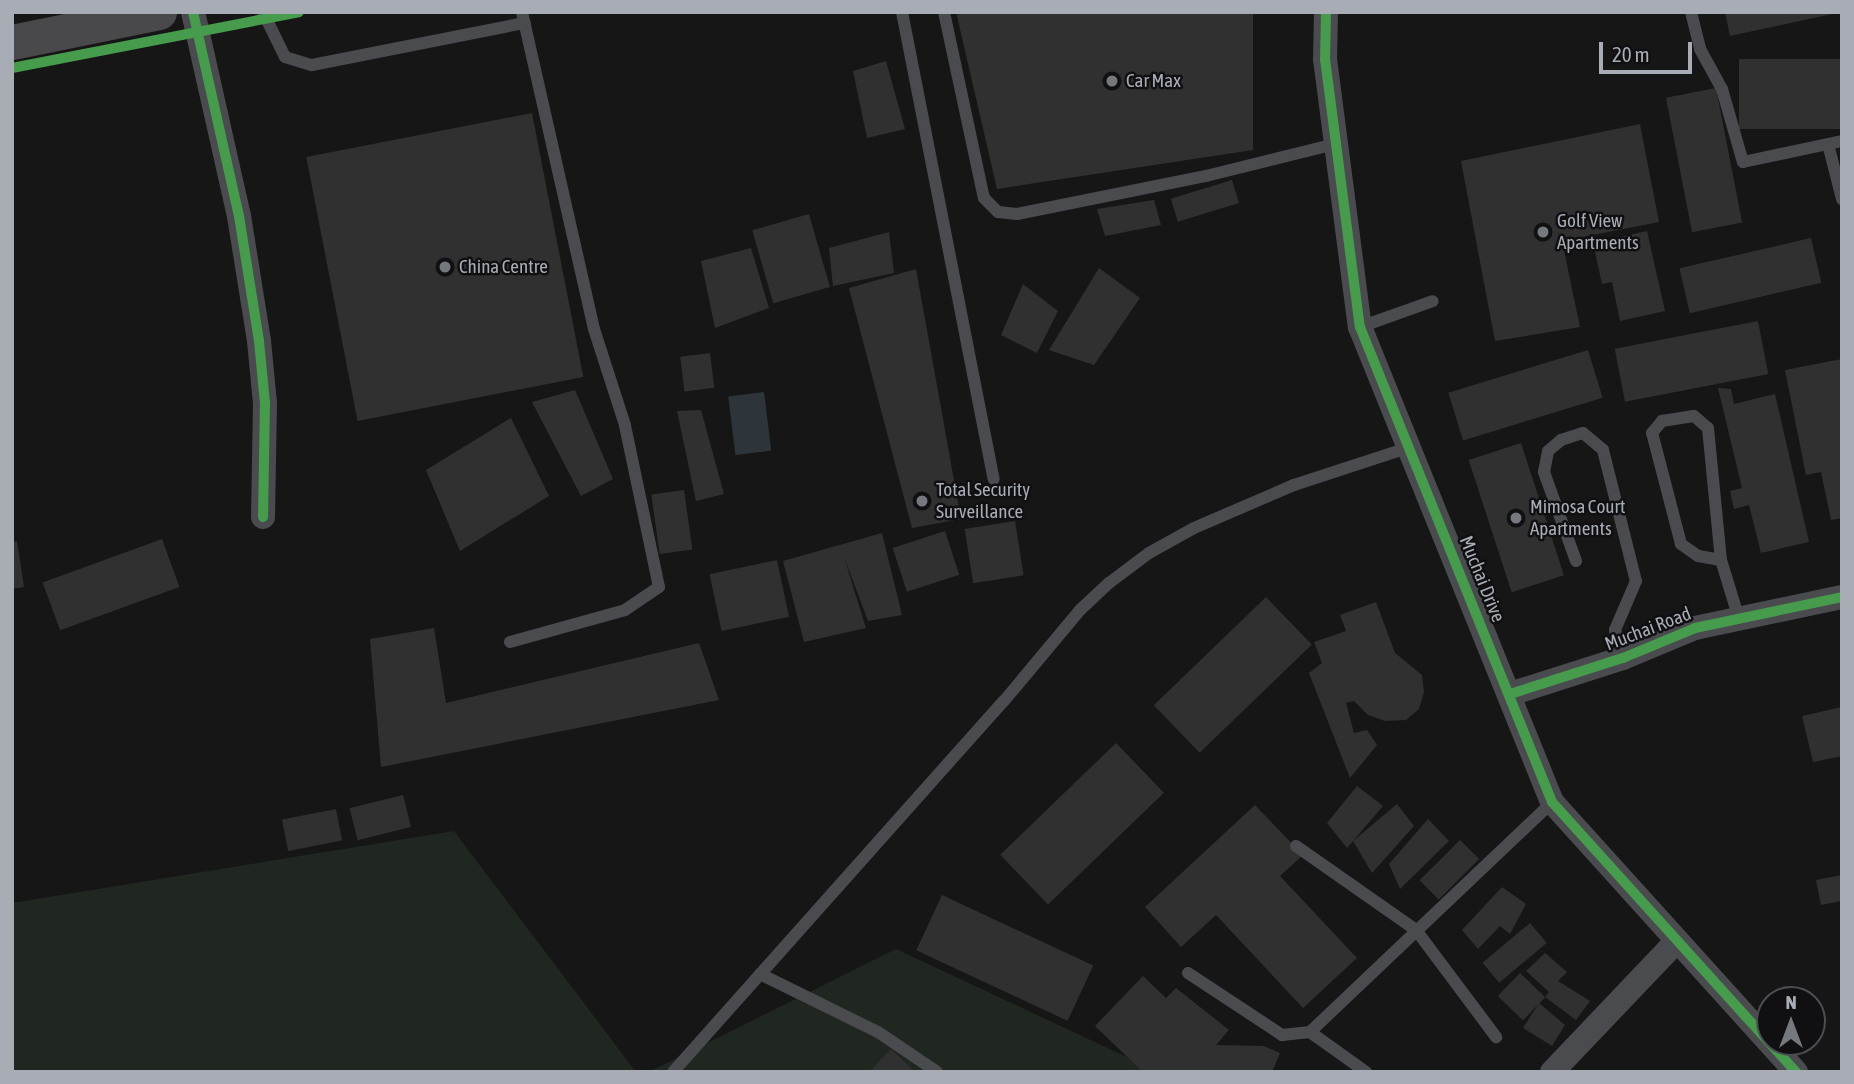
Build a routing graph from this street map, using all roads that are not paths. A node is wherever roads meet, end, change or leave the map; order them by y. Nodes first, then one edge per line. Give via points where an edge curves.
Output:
1 (159, 12) edge
2 (193, 12) edge
3 (263, 12) edge
4 (902, 12) edge
5 (944, 12) edge
6 (1326, 12) edge
7 (1691, 12) edge
8 (524, 17) edge
9 (12, 42) edge
10 (1842, 141) edge
11 (1335, 144) junction
12 (1828, 144) junction
13 (1842, 199) edge
14 (1433, 302) dead end
15 (1360, 327) junction
16 (1410, 447) junction
17 (994, 479) dead end
18 (263, 517) dead end
19 (1721, 560) junction
20 (1576, 562) dead end
21 (1842, 597) edge
22 (1738, 619) junction
23 (510, 642) dead end
24 (1623, 658) junction
25 (1510, 694) junction
26 (1552, 802) junction
27 (1296, 846) dead end
28 (1416, 930) junction
29 (1676, 942) junction
30 (1188, 973) dead end
31 (760, 974) junction
32 (1310, 1032) junction
33 (1496, 1037) dead end
34 (673, 1072) edge
35 (937, 1072) edge
36 (1366, 1072) edge
37 (1552, 1072) edge
38 (1796, 1072) edge

1 - 9 main road
2 - 18 street via 239,216 259,341 265,403
3 - 8 lane via 285,57 312,65
4 - 17 lane
5 - 11 lane via 984,198 998,212 1017,214 1206,176
6 - 11 street, Muchai Drive via 1325,59
7 - 12 lane via 1700,49 1722,89 1743,162
8 - 23 lane via 594,328 625,425 659,587 625,610
10 - 12 lane
11 - 15 street, Muchai Drive
12 - 13 lane
14 - 15 lane
15 - 16 street, Muchai Drive
16 - 25 street, Muchai Drive
16 - 31 lane via 1294,485 1194,528 1109,583 1080,610
19 - 19 lane via 1708,428 1694,416 1662,421 1652,433 1681,544 1698,556
19 - 22 lane
20 - 24 lane via 1544,472 1548,451 1561,440 1583,433 1603,450 1636,581 1615,631
21 - 22 street, Muchai Road
22 - 24 street, Muchai Road via 1695,628
24 - 25 street, Muchai Road
25 - 26 street, Muchai Drive
26 - 28 lane
26 - 29 street, Muchai Drive
27 - 28 lane
28 - 32 lane
28 - 33 lane
29 - 37 street
29 - 38 street, Muchai Drive
30 - 32 lane via 1282,1035
31 - 34 lane
31 - 35 lane via 878,1032
32 - 36 lane

